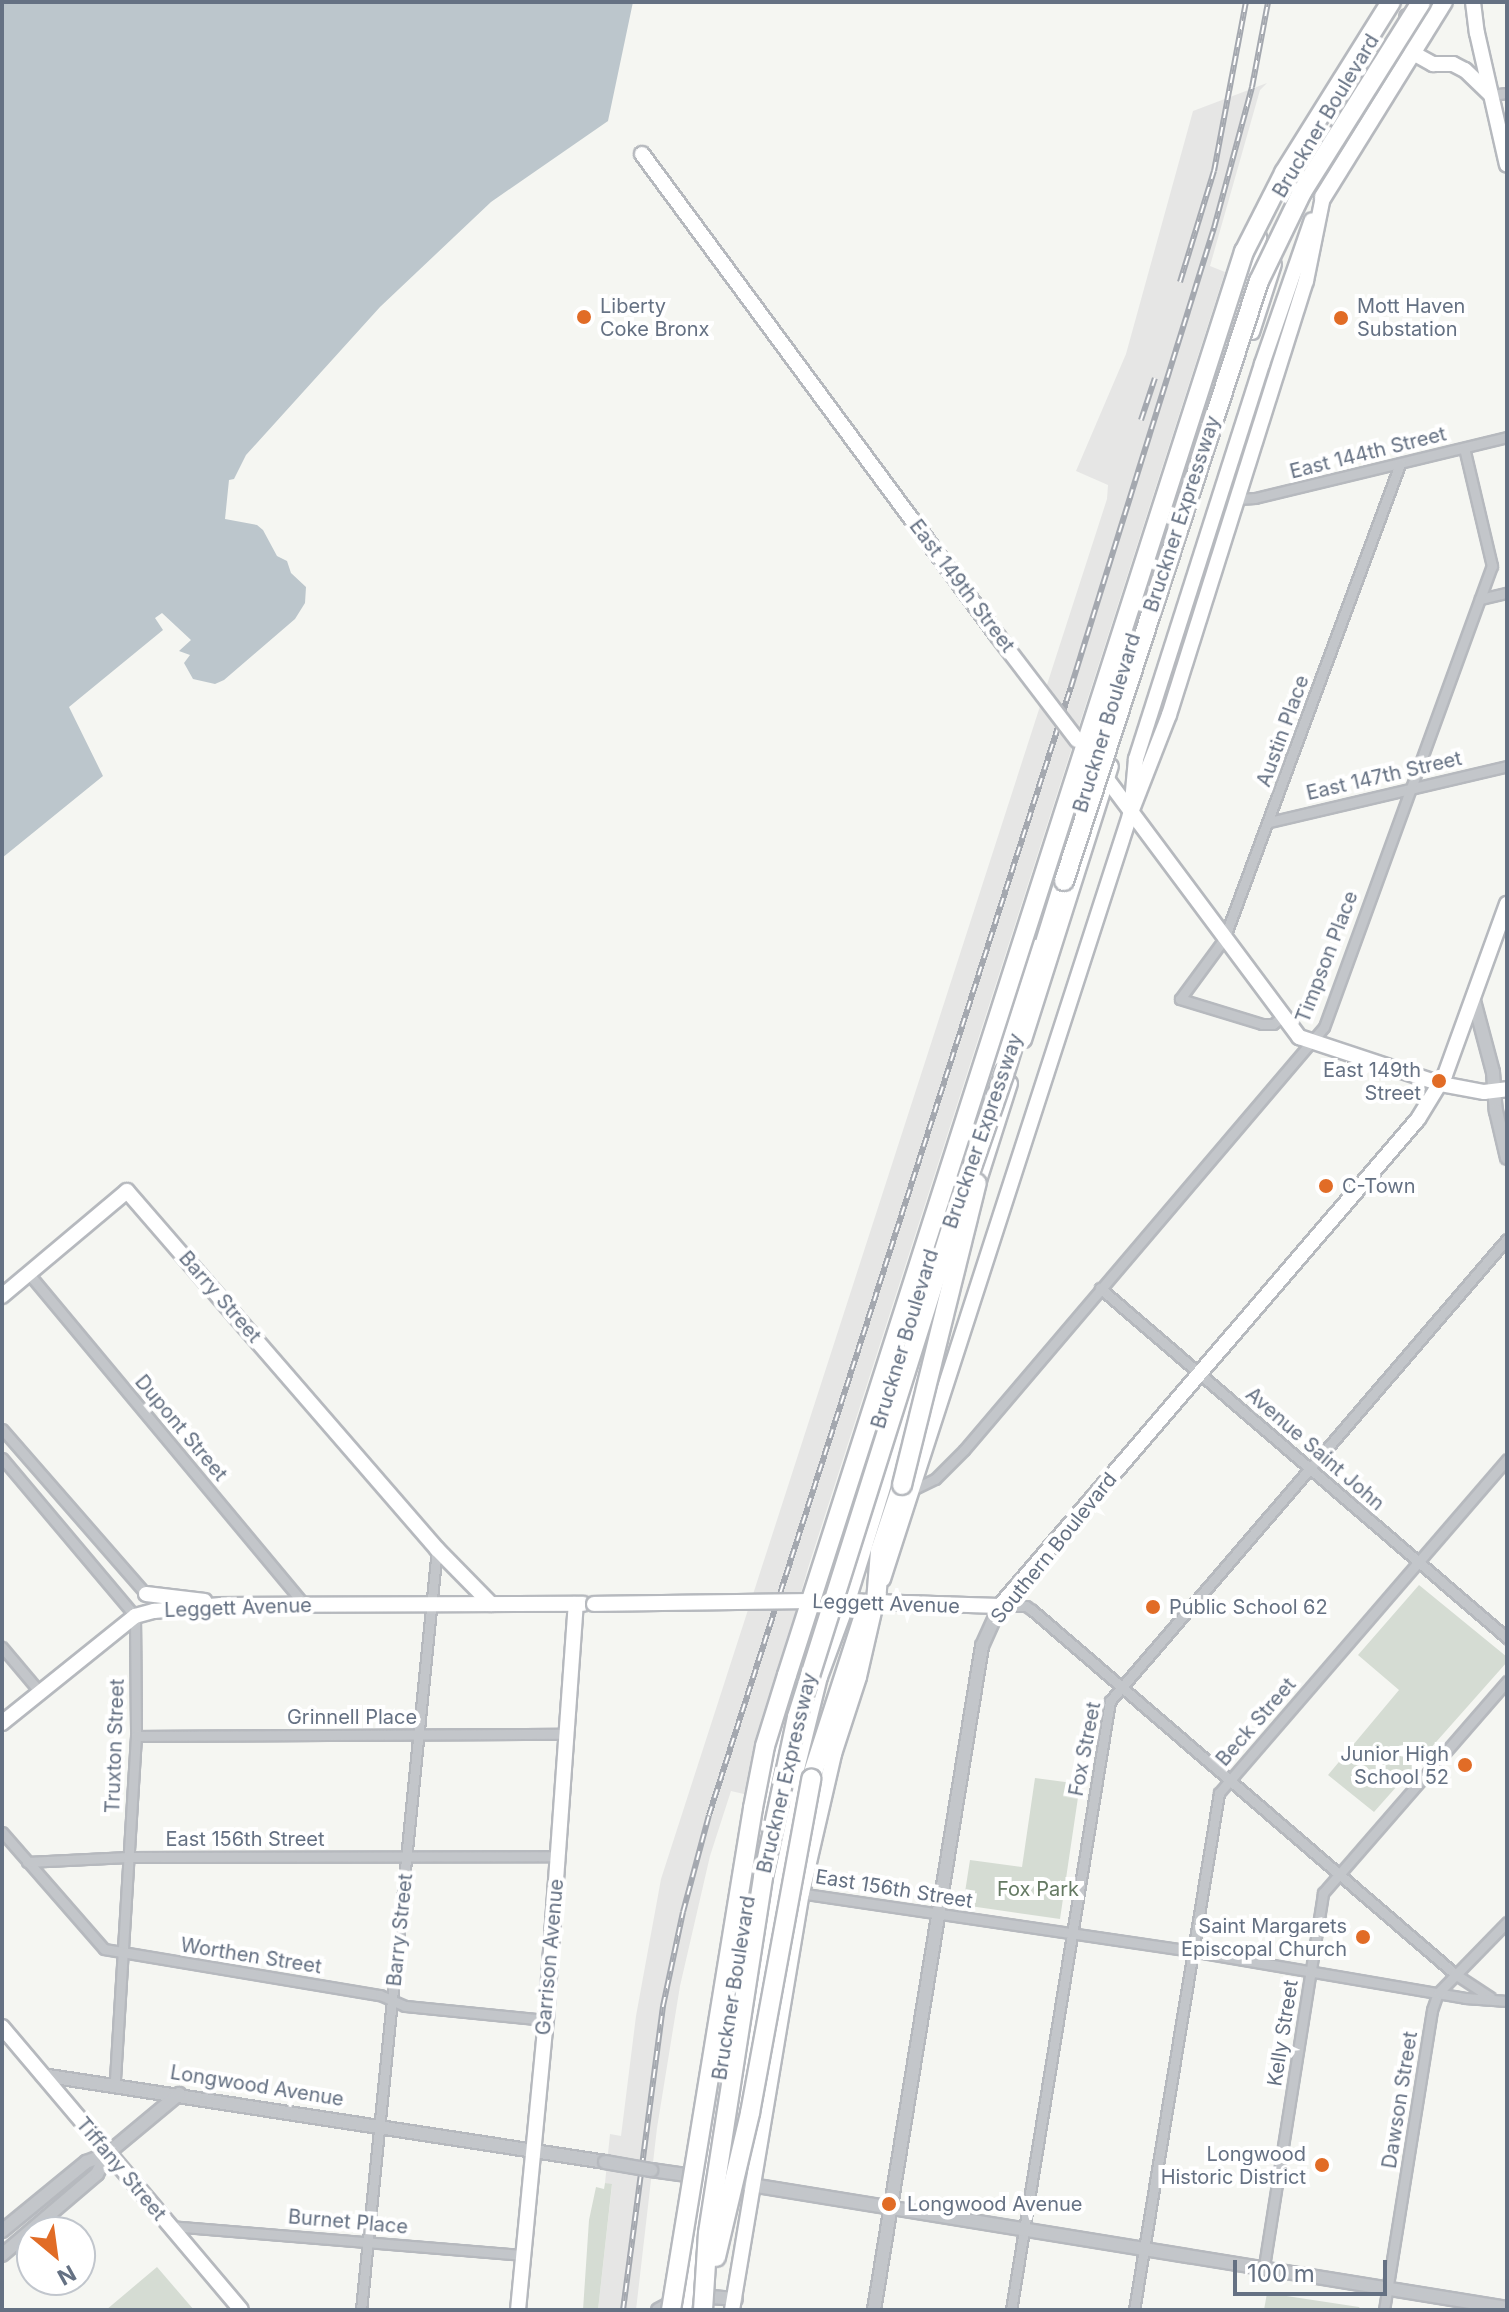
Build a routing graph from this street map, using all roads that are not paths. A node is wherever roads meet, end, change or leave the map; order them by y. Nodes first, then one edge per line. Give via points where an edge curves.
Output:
1 (1444, 2) edge
2 (1473, 2) edge
3 (1405, 4) edge
4 (1413, 53) junction
5 (1507, 93) edge
6 (1490, 95) junction
7 (1315, 133) junction
8 (642, 154) dead end
9 (1507, 165) edge
10 (1298, 193) junction
11 (1323, 197) junction
12 (1237, 377) junction
13 (1507, 437) edge
14 (1195, 442) junction
15 (1464, 448) junction
16 (1400, 464) junction
17 (1237, 499) junction
18 (1507, 593) edge
19 (1480, 599) junction
20 (1094, 764) junction
21 (1507, 766) edge
22 (1106, 781) junction
23 (1412, 788) junction
24 (1130, 815) junction
25 (1269, 822) junction
26 (1507, 904) edge
27 (1224, 939) junction
28 (1473, 997) junction
29 (1282, 1017) junction
30 (1311, 1043) junction
31 (1005, 1072) junction
32 (1441, 1084) junction
33 (1500, 1090) edge
34 (1507, 1158) edge
35 (1507, 1239) edge
36 (29, 1274) junction
37 (1100, 1288) junction
38 (2, 1296) edge
39 (1200, 1374) junction
40 (2, 1429) edge
41 (2, 1458) edge
42 (1507, 1459) edge
43 (1310, 1468) junction
44 (906, 1488) junction
45 (437, 1549) junction
46 (1418, 1561) junction
47 (146, 1594) joint
48 (821, 1601) junction
49 (848, 1601) junction
50 (876, 1602) junction
51 (433, 1603) junction
52 (491, 1604) junction
53 (576, 1604) junction
54 (221, 1605) junction
55 (305, 1605) junction
56 (1000, 1606) junction
57 (135, 1616) junction
58 (1507, 1638) edge
59 (2, 1647) edge
60 (1507, 1681) edge
61 (1120, 1687) junction
62 (39, 1691) junction
63 (2, 1723) edge
64 (419, 1734) junction
65 (568, 1734) junction
66 (136, 1736) junction
67 (1229, 1781) junction
68 (2, 1832) edge
69 (408, 1856) junction
70 (558, 1856) junction
71 (128, 1857) junction
72 (27, 1862) junction
73 (1339, 1875) junction
74 (749, 1885) junction
75 (775, 1889) junction
76 (802, 1893) junction
77 (938, 1914) junction
78 (1507, 1922) edge
79 (1071, 1934) junction
80 (1191, 1951) junction
81 (123, 1954) junction
82 (1311, 1974) junction
83 (1455, 1974) junction
84 (1438, 1993) junction
85 (1493, 1999) junction
86 (394, 2001) junction
87 (1507, 2001) edge
88 (546, 2020) junction
89 (2, 2027) edge
90 (42, 2075) junction
91 (115, 2084) junction
92 (179, 2094) junction
93 (380, 2126) junction
94 (533, 2150) junction
95 (107, 2154) junction
96 (704, 2177) junction
97 (725, 2181) junction
98 (755, 2185) junction
99 (890, 2207) junction
100 (48, 2216) edge
101 (170, 2226) junction
102 (3, 2228) edge
103 (1024, 2228) junction
104 (369, 2241) junction
105 (1144, 2247) junction
106 (523, 2255) junction
107 (1264, 2266) junction
108 (1388, 2287) junction
109 (685, 2303) edge
110 (705, 2306) edge
111 (735, 2306) edge
112 (1507, 2308) edge
113 (241, 2310) edge
114 (361, 2310) edge
115 (518, 2310) edge
116 (658, 2310) edge
117 (671, 2310) edge
118 (874, 2310) edge
119 (1011, 2310) edge
120 (1134, 2310) edge
121 (1384, 2310) edge

1 - 4 main road, Bruckner Boulevard
2 - 6 main road
3 - 4 main road
3 - 7 main road, Bruckner Boulevard
3 - 10 main road, Bruckner Boulevard
3 - 31 highway, Bruckner Expressway, bridge via 1259,281
3 - 117 highway, Bruckner Expressway, bridge via 1284,173 1244,252 782,1689 750,1823
4 - 6 main road via 1433,64 1465,70
4 - 11 main road, Bruckner Boulevard
5 - 6 street
6 - 9 main road
7 - 10 main road via 1300,170
7 - 14 main road, Bruckner Boulevard via 1263,227
8 - 20 main road, East 149th Street, bridge
10 - 12 main road, Bruckner Boulevard
11 - 17 main road, Bruckner Boulevard via 1306,281
11 - 24 main road, Bruckner Boulevard via 1286,290 1136,759
12 - 14 main road
12 - 22 main road, Bruckner Boulevard
13 - 15 street, East 144th Street
14 - 20 main road, Bruckner Boulevard
15 - 16 street, East 144th Street
15 - 19 street, Timpson Place via 1492,566
16 - 17 street, East 144th Street
16 - 25 street, Austin Place
17 - 24 main road, Bruckner Boulevard via 1169,715
18 - 19 street
19 - 23 street, Timpson Place
20 - 22 main road, East 149th Street
20 - 48 main road, Bruckner Boulevard
21 - 23 street, East 147th Street
22 - 24 main road, East 149th Street
22 - 49 main road, Bruckner Boulevard
23 - 25 street, East 147th Street
23 - 30 street, Timpson Place via 1324,1027
24 - 27 main road, East 149th Street
24 - 44 main road, Bruckner Boulevard
25 - 27 street, Austin Place
26 - 28 main road, Southern Boulevard
27 - 29 main road, East 149th Street
27 - 29 street, Austin Place via 1180,999 1262,1024
28 - 32 main road, Southern Boulevard
28 - 33 street
29 - 30 main road, East 149th Street
30 - 32 main road, East 149th Street
30 - 37 street, Timpson Place
31 - 44 highway, bridge
31 - 110 highway, Bruckner Expressway, bridge via 797,1717 763,1877 708,2233
32 - 33 main road, East 149th Street
32 - 39 main road, Southern Boulevard via 1405,1136
33 - 34 street
35 - 43 street, Fox Street
36 - 38 main road
36 - 45 main road, Barry Street via 127,1191
36 - 55 street, Dupont Street
37 - 39 street, Avenue Saint John
37 - 44 street, Timpson Place via 964,1450 935,1479
39 - 43 street, Avenue Saint John
39 - 56 main road, Southern Boulevard
40 - 47 street
41 - 57 street
42 - 46 street, Beck Street
43 - 46 street, Avenue Saint John
43 - 61 street, Fox Street
44 - 50 highway via 880,1551
45 - 51 street, Barry Street
45 - 52 main road, Barry Street
46 - 58 street, Avenue Saint John
46 - 67 street, Beck Street
47 - 54 main road
48 - 49 main road, Leggett Avenue
48 - 53 main road, Leggett Avenue, bridge
48 - 74 main road, Bruckner Boulevard via 778,1742
49 - 50 main road, Leggett Avenue
49 - 75 main road, Bruckner Boulevard via 820,1677
50 - 56 main road, Leggett Avenue
50 - 76 main road
50 - 110 highway, bridge via 863,1618 811,1779 750,2113
51 - 52 main road, Leggett Avenue
51 - 55 main road, Leggett Avenue
51 - 64 street, Barry Street
52 - 53 main road, Leggett Avenue
53 - 65 main road, Garrison Avenue
54 - 55 main road, Leggett Avenue
54 - 57 main road, Leggett Avenue
56 - 61 street, Leggett Avenue via 1026,1606
56 - 77 street, Southern Boulevard via 982,1646
57 - 62 main road
57 - 66 street, Truxton Street
59 - 62 street
60 - 73 street, Kelly Street
61 - 67 street, Leggett Avenue
61 - 79 street, Fox Street via 1110,1701
62 - 63 main road
64 - 65 street, Grinnell Place
64 - 66 street, Grinnell Place
64 - 69 street, Barry Street
65 - 70 main road, Garrison Avenue
66 - 71 street, Truxton Street
67 - 73 street, Leggett Avenue
67 - 80 street, Beck Street via 1219,1793
68 - 72 street, Worthen Street
69 - 70 street, East 156th Street
69 - 71 street, East 156th Street
69 - 86 street, Barry Street
70 - 88 main road, Garrison Avenue
71 - 72 street, East 156th Street
71 - 81 street, Truxton Street
72 - 81 street, Worthen Street via 104,1949
73 - 82 street, Kelly Street via 1323,1893
73 - 83 street, Leggett Avenue
74 - 75 street, East 156th Street
74 - 96 main road, Bruckner Boulevard
75 - 76 street, East 156th Street
75 - 97 main road, Bruckner Boulevard
76 - 77 street, East 156th Street
76 - 98 main road
77 - 79 street, East 156th Street
77 - 99 street, Southern Boulevard
78 - 83 street
79 - 80 street, East 156th Street
79 - 103 street, Fox Street
80 - 82 street, East 156th Street
80 - 105 street, Beck Street
81 - 86 street, Worthen Street
81 - 91 street, Truxton Street
82 - 84 street, East 156th Street
82 - 107 street, Kelly Street
83 - 84 street
83 - 85 street, Leggett Avenue
84 - 85 street, East 156th Street
84 - 108 street, Dawson Street
85 - 87 street, East 156th Street
86 - 88 street, Worthen Street
86 - 93 street, Barry Street
88 - 94 main road, Garrison Avenue
89 - 90 main road, Tiffany Street
90 - 91 street, Longwood Avenue
90 - 95 main road, Tiffany Street
91 - 92 street, Longwood Avenue
92 - 93 street, Longwood Avenue
92 - 95 street
93 - 94 street, Longwood Avenue
93 - 104 street, Barry Street
94 - 96 street, Longwood Avenue, bridge
94 - 106 main road, Garrison Avenue
95 - 100 street via 97,2174
95 - 101 main road, Tiffany Street
95 - 102 street via 86,2162
96 - 97 street, Longwood Avenue
96 - 109 main road, Bruckner Boulevard
97 - 98 street, Longwood Avenue
97 - 110 main road, Bruckner Boulevard
98 - 99 street, Longwood Avenue
98 - 111 main road
99 - 103 street, Longwood Avenue
99 - 118 street, Southern Boulevard
101 - 104 street, Burnet Place
101 - 113 main road, Tiffany Street
103 - 105 street, Longwood Avenue
103 - 119 street, Fox Street
104 - 106 street, Burnet Place
104 - 114 street, Barry Street
105 - 107 street, Longwood Avenue
105 - 120 street, Beck Street
106 - 115 main road, Garrison Avenue
107 - 108 street, Longwood Avenue
108 - 112 street, Longwood Avenue
108 - 121 street, Dawson Street
109 - 110 street
109 - 116 street
110 - 111 street

